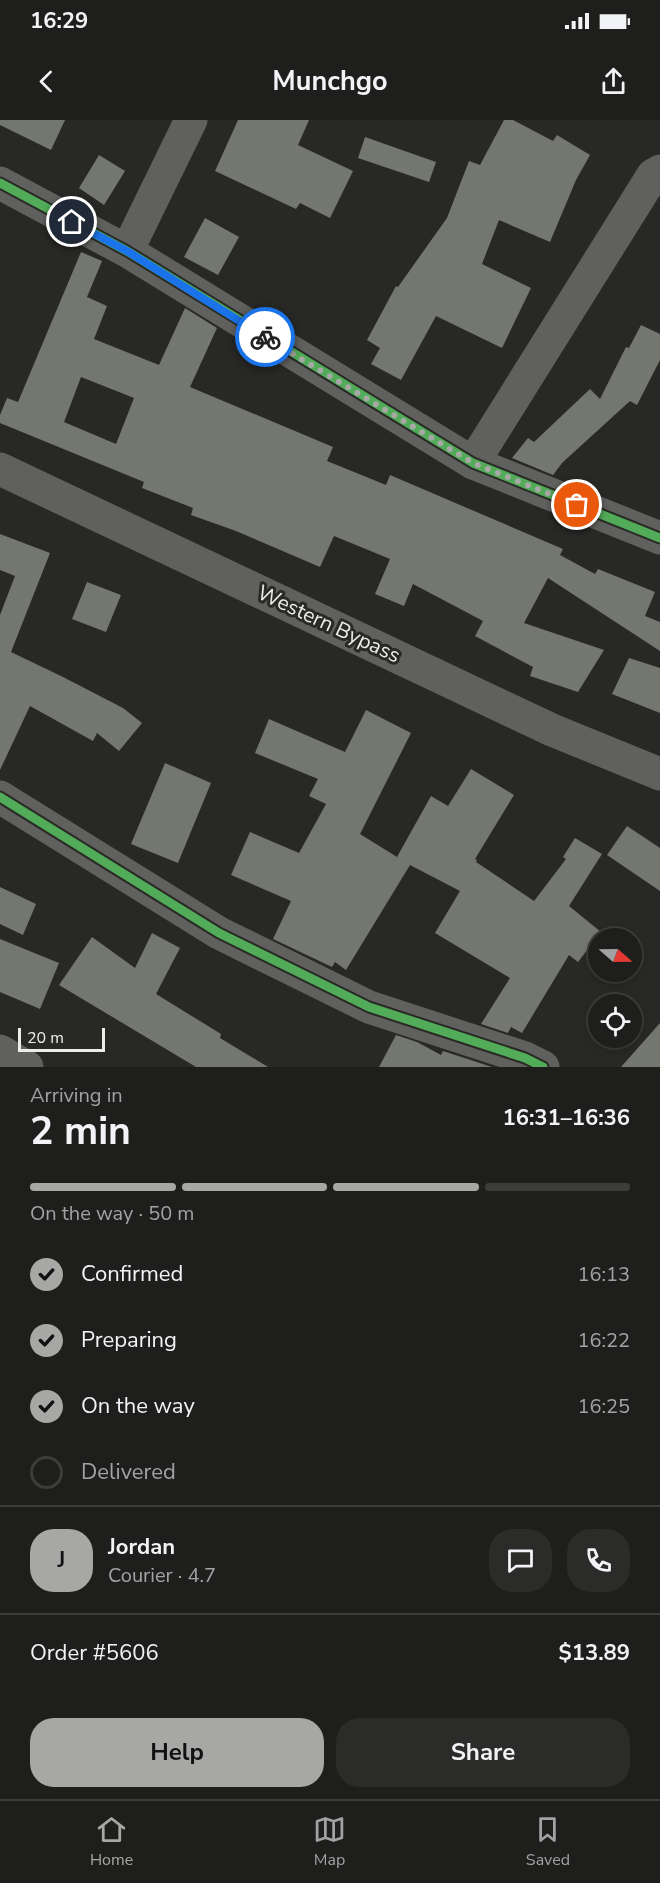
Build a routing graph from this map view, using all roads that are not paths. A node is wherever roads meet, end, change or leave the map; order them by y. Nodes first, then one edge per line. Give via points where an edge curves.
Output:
1 (191, 120) edge
2 (660, 171) edge
3 (0, 183) edge
4 (127, 251) junction
5 (473, 463) junction
6 (0, 469) edge
7 (660, 538) edge
8 (660, 774) edge
9 (0, 797) edge
10 (0, 1051) edge
11 (27, 1067) edge
12 (543, 1067) edge

1 - 4 street
2 - 5 street via 653,175
3 - 4 street
4 - 5 street
5 - 7 street
6 - 8 main road, Western Bypass via 552,730
9 - 12 street via 219,933 369,1007
10 - 11 street

